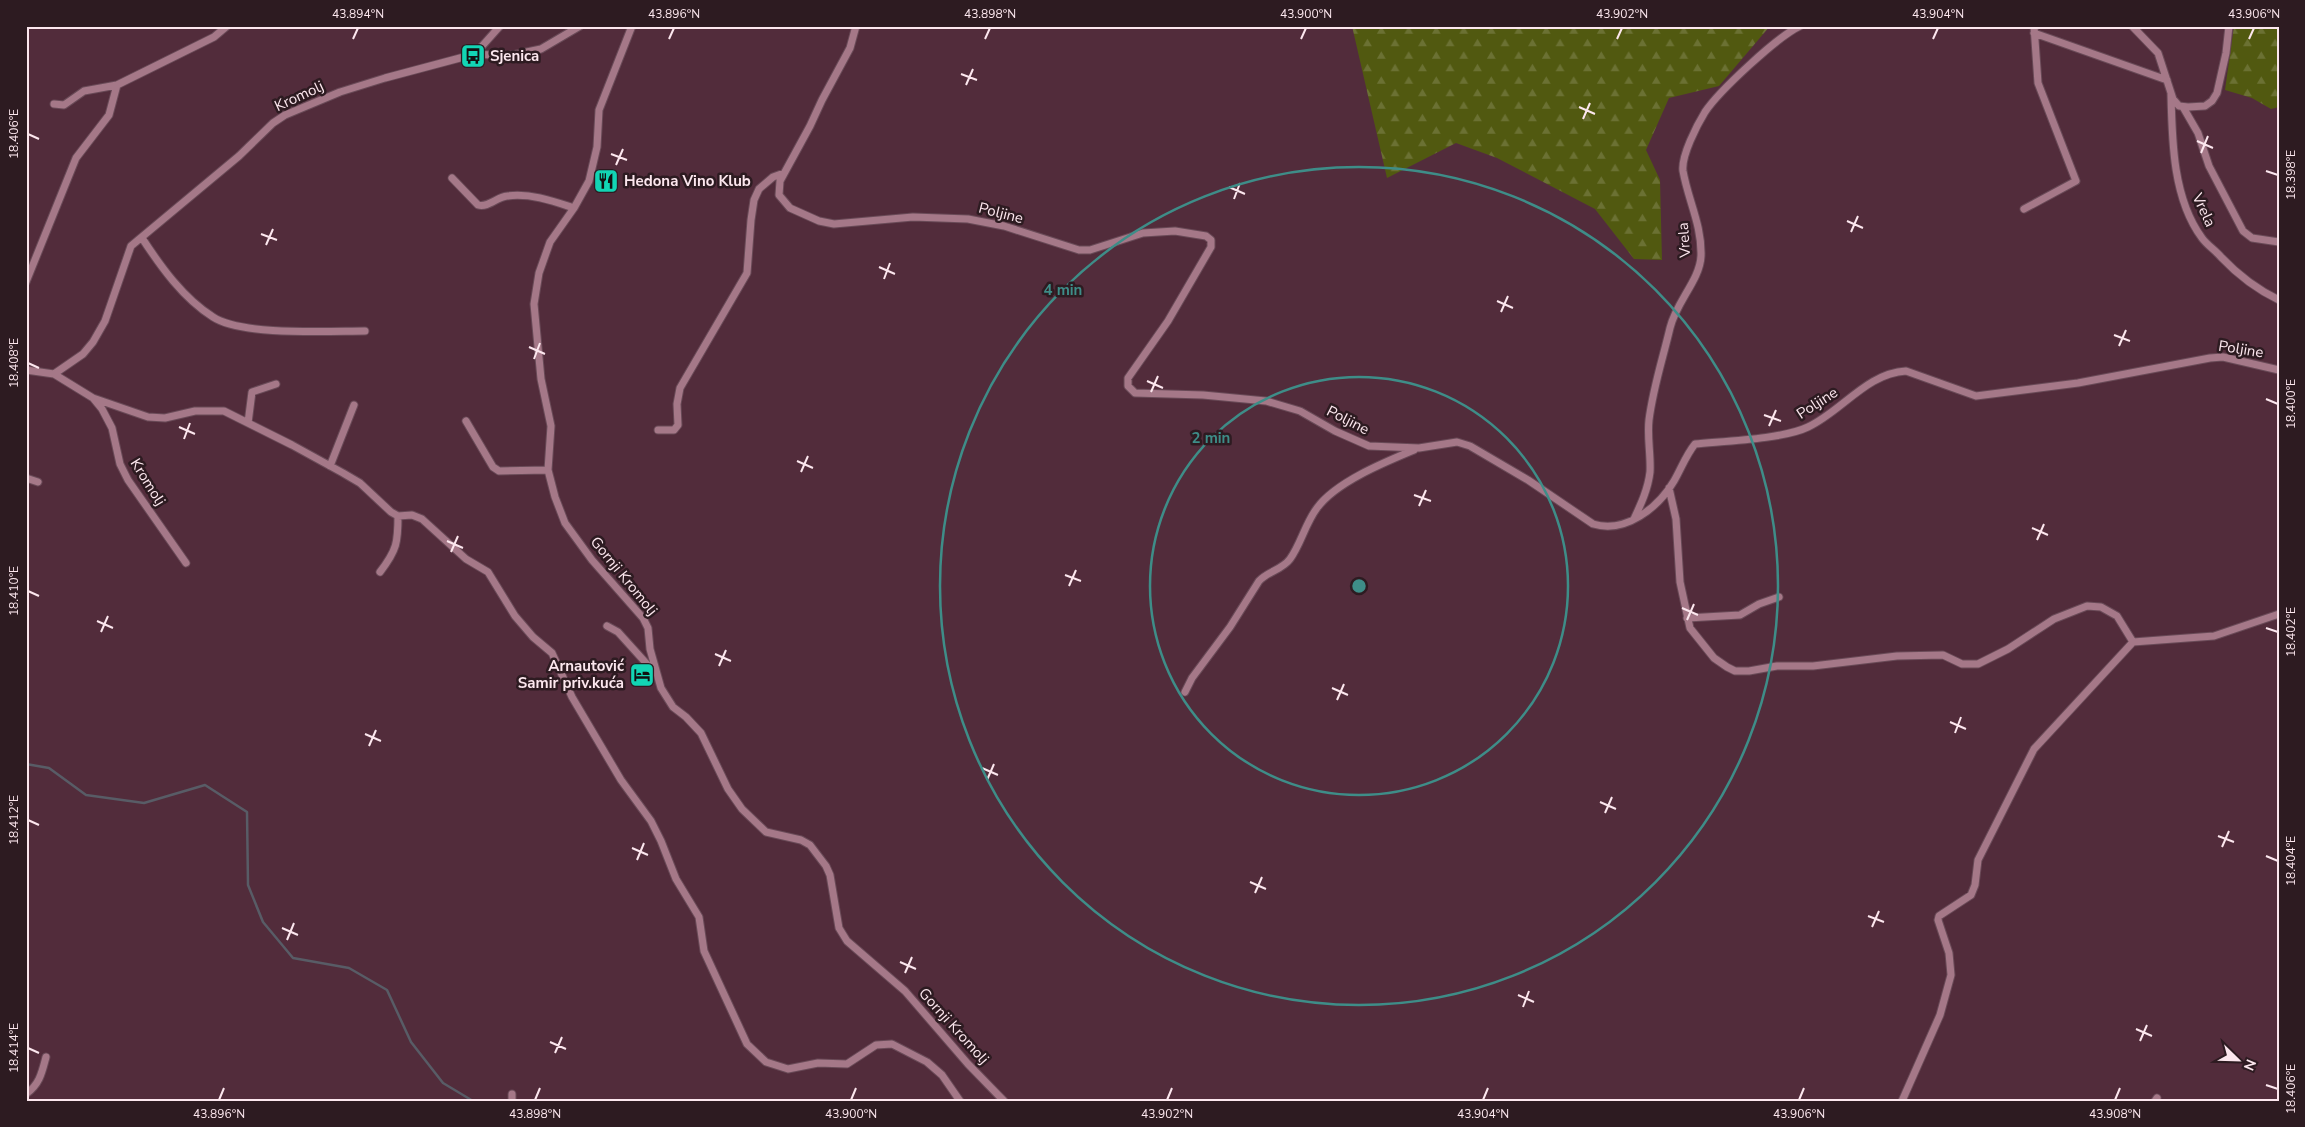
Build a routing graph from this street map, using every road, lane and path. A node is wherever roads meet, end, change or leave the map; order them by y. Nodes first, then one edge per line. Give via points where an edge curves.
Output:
1 (227, 26) edge
2 (500, 26) edge
3 (580, 26) edge
4 (632, 26) edge
5 (856, 26) edge
6 (1800, 26) edge
7 (2132, 26) edge
8 (2229, 26) edge
9 (2034, 30) edge
10 (475, 54) junction
11 (2167, 80) junction
12 (117, 85) junction
13 (2171, 94) junction
14 (54, 104) dead end
15 (2183, 107) junction
16 (784, 173) junction
17 (452, 178) dead end
18 (574, 208) junction
19 (2024, 209) dead end
20 (142, 238) junction
21 (2279, 242) edge
22 (26, 282) edge
23 (2279, 300) edge
24 (365, 332) dead end
25 (26, 370) edge
26 (2279, 370) edge
27 (54, 374) junction
28 (276, 384) dead end
29 (93, 398) junction
30 (354, 405) dead end
31 (466, 421) dead end
32 (248, 423) junction
33 (658, 430) dead end
34 (1419, 448) junction
35 (330, 466) junction
36 (548, 470) junction
37 (26, 478) edge
38 (38, 482) dead end
39 (1669, 488) junction
40 (398, 516) junction
41 (1634, 519) junction
42 (186, 564) dead end
43 (380, 572) dead end
44 (1779, 597) dead end
45 (2279, 614) edge
46 (1687, 618) junction
47 (607, 626) dead end
48 (2133, 642) junction
49 (657, 675) junction
50 (1184, 692) dead end
51 (46, 1056) dead end
52 (26, 1094) edge
53 (960, 1101) edge
54 (1004, 1101) edge
55 (1902, 1101) edge

1 - 12 street via 214,37
2 - 10 street
3 - 10 street via 541,49 507,56
4 - 18 street, Gornji Kromolj via 599,110 597,147 589,181
5 - 16 street, Poljine via 850,48
6 - 41 street, Vrela via 1780,39 1740,75 1705,112 1684,157 1683,171 1696,211 1701,256 1699,270 1672,318 1655,384 1649,421 1650,471 1647,488
7 - 11 street, Vrela via 2158,53
8 - 15 street via 2226,53 2212,101 2205,106
9 - 11 street
9 - 19 street via 2038,83 2076,181
10 - 20 street, Kromolj via 349,89 285,115
11 - 13 street, Vrela
12 - 14 street via 84,91 64,106
12 - 22 street via 109,115 76,158
13 - 15 street, Vrela
13 - 23 street, Vrela via 2180,191 2190,218 2202,240 2234,271 2248,283
15 - 21 street, Vrela via 2243,231 2252,238
16 - 33 street via 773,177 759,189 754,200 747,273 680,388 678,425 674,430
16 - 34 street, Poljine via 779,195 790,208 834,224 913,217 968,219 1004,226 1079,250 1090,250 1143,232 1175,231 1206,236 1211,240 1211,247 1168,321 1128,378 1128,386 1134,393 1266,401 1300,411 1369,446
17 - 18 street via 483,207 506,196 542,197
18 - 36 street, Gornji Kromolj via 550,242 539,273 534,304 541,379 551,426
20 - 24 street via 181,289 215,318 231,324 281,331
20 - 27 street, Kromolj via 127,253 105,321 93,342 83,354
25 - 27 street, Kromolj
26 - 39 street, Poljine via 2223,357 2210,358 2078,383 1976,396 1906,371 1896,371 1876,380 1810,426 1794,433 1695,444
27 - 29 street, Kromolj
28 - 32 street via 252,392
29 - 32 street via 148,417 165,418 212,410 224,411
29 - 42 street, Kromolj via 112,428 120,464 128,480
30 - 35 street
31 - 36 street via 493,467 499,471
32 - 35 street
34 - 41 street, Poljine via 1458,442 1528,480 1593,524 1604,527
34 - 50 street via 1350,480 1317,508 1289,560 1282,568 1264,575 1259,581
35 - 40 street via 360,483
36 - 49 street, Gornji Kromolj via 565,523 592,560 643,618
37 - 38 street
39 - 41 street, Poljine via 1644,514
39 - 46 street via 1676,519 1680,582
40 - 43 street via 396,550
40 - 53 street via 412,515 422,519 466,559 488,572 514,616 552,653 572,697 620,780 651,821 676,879 699,917 704,951 747,1044 766,1062 788,1069 818,1063 847,1064 876,1045 892,1044 927,1062 952,1085
44 - 46 street via 1740,615
45 - 48 street via 2214,636
46 - 48 street via 1690,628 1714,658 1735,671 1897,656 1943,655 1962,664 1978,664 2054,619 2087,606 2101,607 2118,616
47 - 49 street via 618,632
48 - 55 street via 2034,749 1978,860 1971,895 1938,916 1949,953 1951,975 1940,1015
49 - 54 street, Gornji Kromolj via 660,688 673,707 701,733 728,789 742,809 766,832 801,840 810,845 822,860 830,876 840,928 847,941 905,991
51 - 52 street via 42,1076 36,1087

